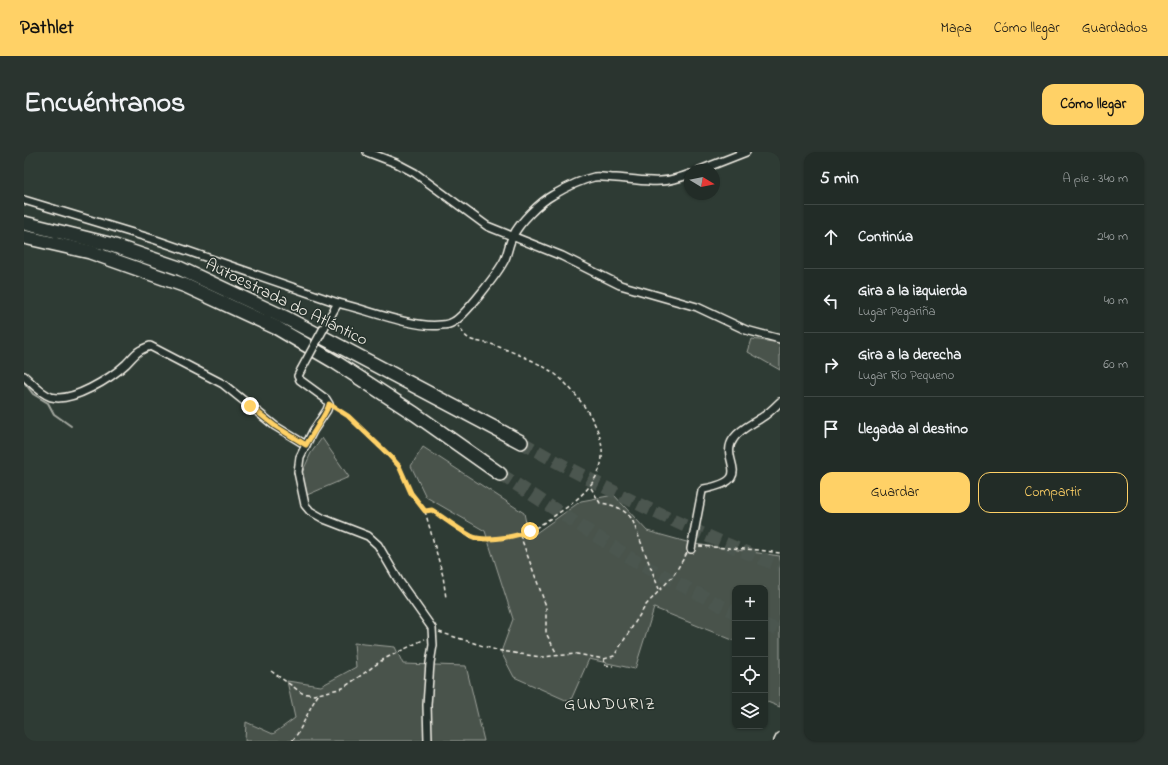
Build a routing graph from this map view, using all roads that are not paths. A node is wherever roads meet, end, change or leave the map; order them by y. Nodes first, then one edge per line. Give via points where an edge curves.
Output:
1 (367, 152) edge
2 (746, 152) edge
3 (715, 164) edge
4 (684, 176) edge
5 (24, 200) edge
6 (24, 224) edge
7 (513, 236) junction
8 (24, 237) edge
9 (338, 303) junction
10 (780, 339) edge
11 (24, 376) edge
12 (780, 402) edge
13 (520, 442) tunnel mouth
14 (306, 445) junction
15 (500, 474) tunnel mouth
16 (691, 549) road end
17 (780, 737) edge
18 (428, 741) edge
19 (778, 741) edge

1 - 7 street via 415,173 486,226
2 - 3 street
4 - 7 street via 668,182 595,177 551,196 525,219
5 - 9 street via 156,240
6 - 13 highway, Autoestrada do Atlántico via 109,244 185,271 288,319
7 - 9 street via 504,260 494,276 454,322 428,326 400,321
7 - 10 street via 562,256 620,285 697,307 746,330
8 - 15 highway, Autoestrada do Atlántico via 90,252 186,286 277,328 355,375
9 - 14 street, bridge via 298,376 329,404
11 - 14 street via 36,388 51,396 64,398 105,380 126,365 138,350 150,346 223,384 275,426
12 - 16 street via 731,442 734,472 725,484 702,491
14 - 18 street via 300,457 298,472 305,505 324,519 368,536 378,545 399,582 432,628 427,705
17 - 19 street

